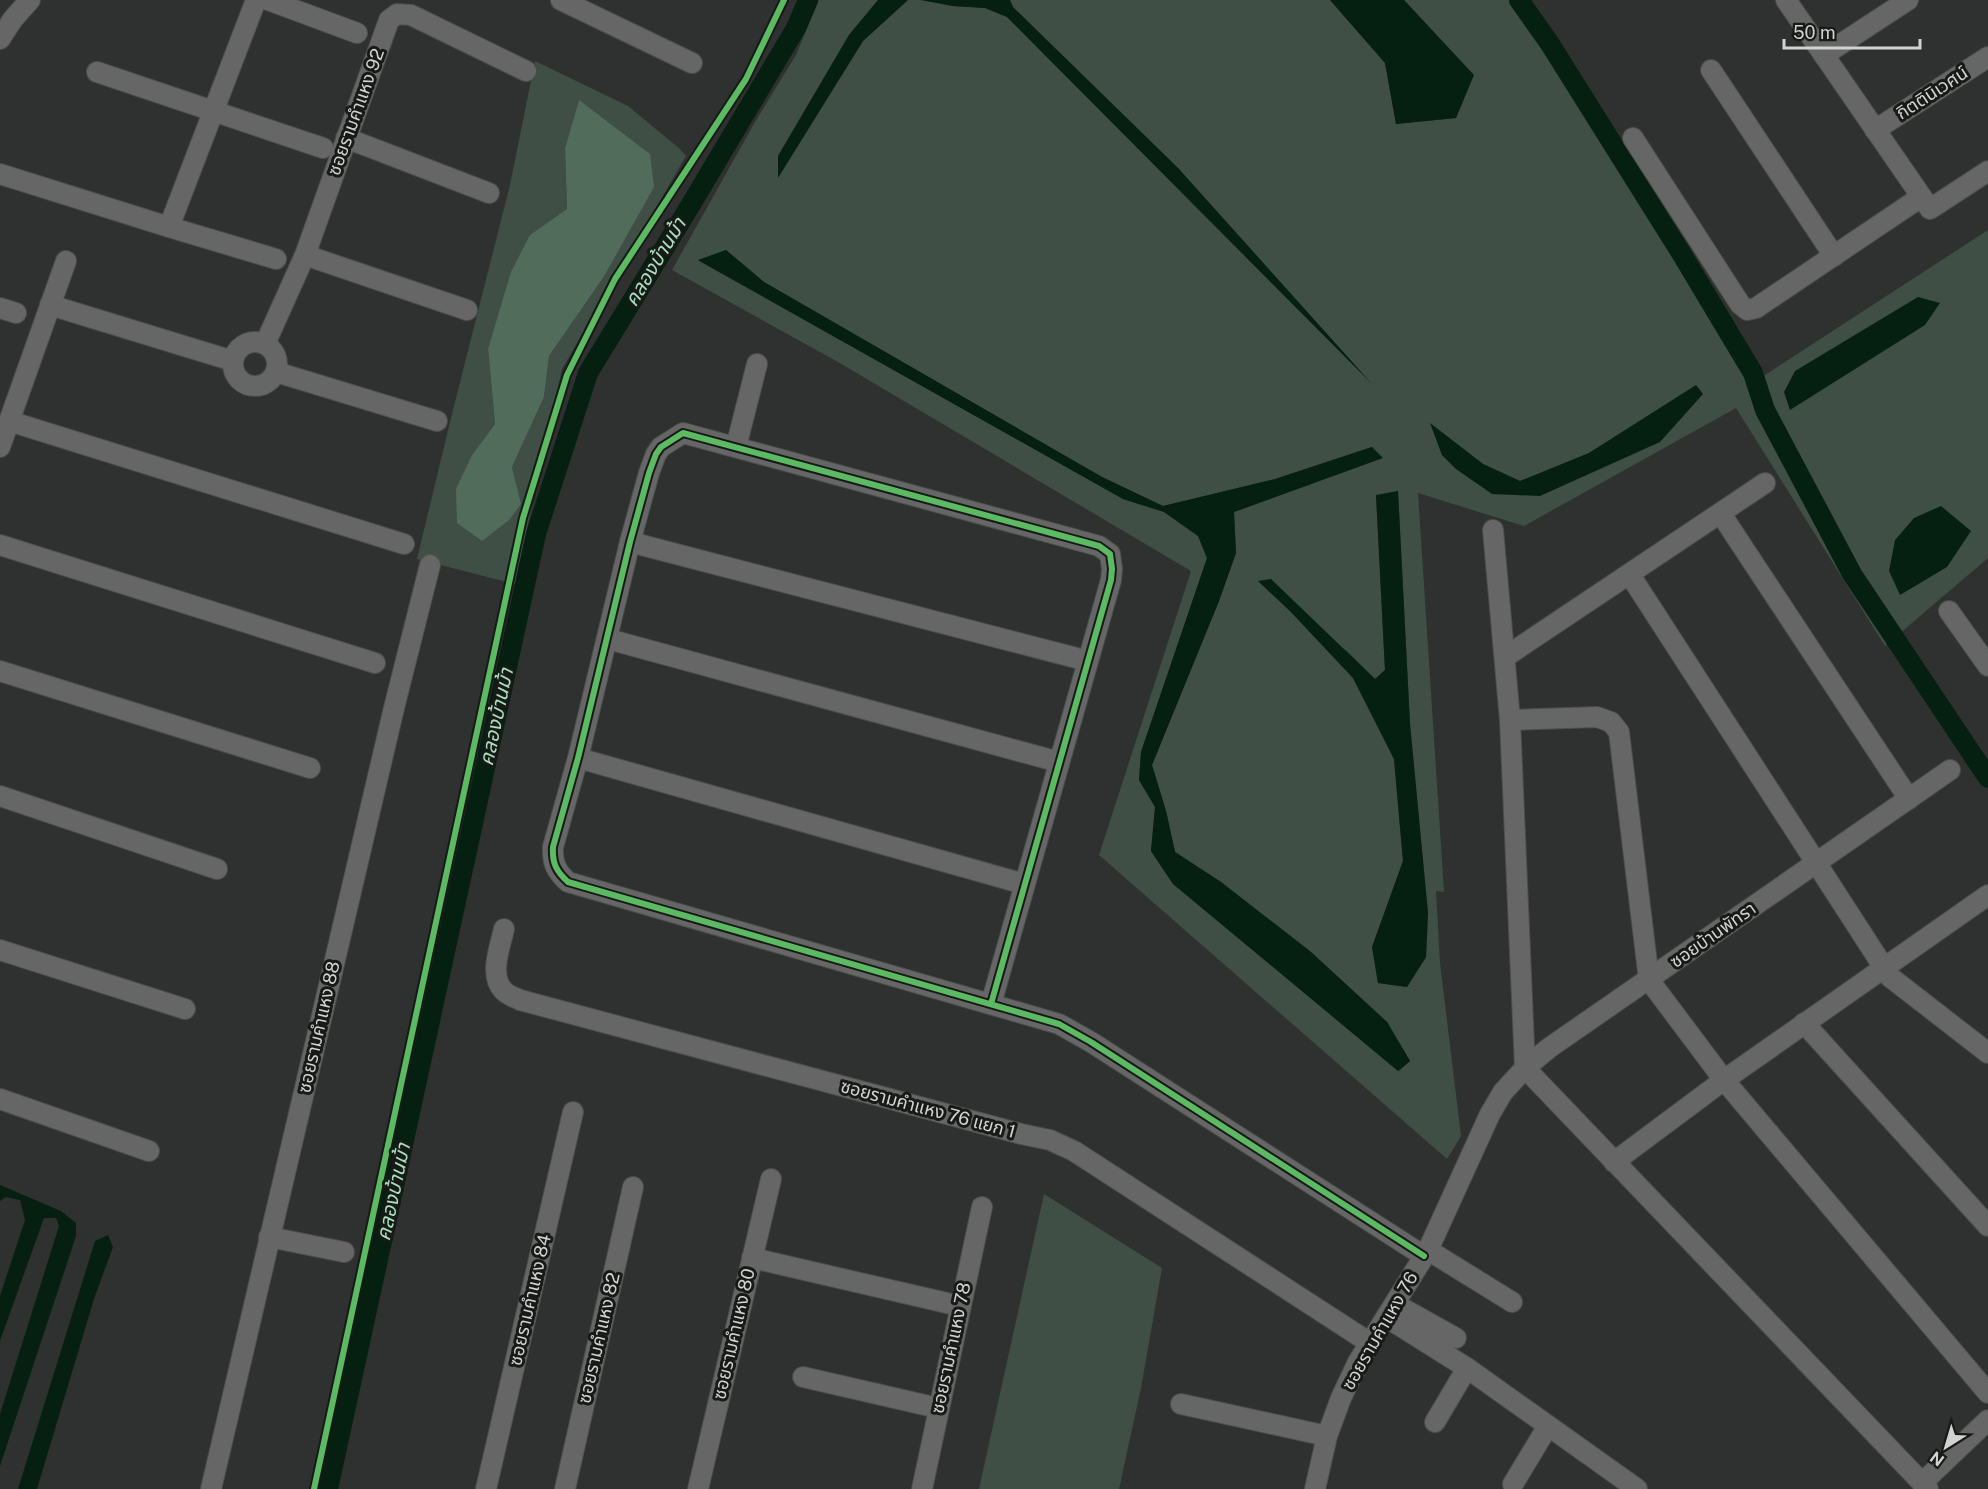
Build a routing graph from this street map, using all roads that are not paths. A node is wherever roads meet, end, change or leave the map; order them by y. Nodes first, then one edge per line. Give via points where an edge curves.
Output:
1 (30, 0) edge
2 (256, 0) edge
3 (268, 0) edge
4 (561, 0) edge
5 (1786, 0) edge
6 (1908, 0) edge
7 (6, 17) edge
8 (357, 33) dead end
9 (0, 39) edge
10 (1824, 55) junction
11 (1988, 57) edge
12 (692, 63) dead end
13 (1711, 70) dead end
14 (526, 71) dead end
15 (98, 72) dead end
16 (214, 111) junction
17 (1875, 130) junction
18 (346, 138) junction
19 (1633, 138) dead end
20 (323, 148) dead end
21 (1988, 171) edge
22 (0, 174) edge
23 (489, 193) dead end
24 (1921, 196) junction
25 (169, 227) junction
26 (305, 255) junction
27 (1834, 255) junction
28 (276, 259) dead end
29 (66, 261) dead end
30 (50, 305) junction
31 (467, 310) dead end
32 (265, 344) junction
33 (233, 361) junction
34 (758, 364) dead end
35 (276, 372) junction
36 (9, 421) junction
37 (438, 421) dead end
38 (0, 447) edge
39 (736, 447) junction
40 (1765, 483) dead end
41 (1721, 514) junction
42 (1493, 530) dead end
43 (630, 542) junction
44 (404, 544) dead end
45 (0, 545) edge
46 (430, 565) dead end
47 (1630, 575) junction
48 (1948, 611) dead end
49 (608, 639) junction
50 (1505, 657) junction
51 (1088, 661) junction
52 (375, 663) dead end
53 (1988, 666) edge
54 (0, 671) edge
55 (1510, 720) junction
56 (578, 758) junction
57 (1059, 762) junction
58 (310, 768) dead end
59 (1950, 770) dead end
60 (0, 796) edge
61 (1909, 799) junction
62 (1816, 863) junction
63 (217, 868) dead end
64 (1024, 884) junction
65 (1988, 895) edge
66 (504, 929) dead end
67 (0, 950) edge
68 (1884, 967) junction
69 (1649, 980) junction
70 (991, 1004) junction
71 (185, 1009) dead end
72 (1804, 1023) junction
73 (1988, 1053) edge
74 (1525, 1068) junction
75 (1724, 1080) junction
76 (0, 1099) edge
77 (573, 1112) dead end
78 (1490, 1114) joint
79 (149, 1151) dead end
80 (1614, 1162) junction
81 (771, 1179) dead end
82 (633, 1187) dead end
83 (982, 1207) dead end
84 (1988, 1226) edge
85 (269, 1236) junction
86 (344, 1252) dead end
87 (1426, 1253) junction
88 (752, 1258) junction
89 (1512, 1302) dead end
90 (960, 1306) junction
91 (1390, 1311) junction
92 (1456, 1338) dead end
93 (1370, 1343) junction
94 (1467, 1368) junction
95 (803, 1377) dead end
96 (1988, 1393) edge
97 (1181, 1404) dead end
98 (938, 1408) junction
99 (1988, 1420) edge
100 (1435, 1422) dead end
101 (1548, 1426) junction
102 (1327, 1436) junction
103 (1513, 1484) dead end
104 (1925, 1486) edge
105 (1633, 1488) edge
106 (211, 1489) edge
107 (486, 1489) edge
108 (565, 1489) edge
109 (698, 1489) edge
110 (922, 1489) edge
111 (1315, 1489) edge

1 - 7 street
2 - 16 street
3 - 8 street
4 - 12 street
5 - 10 street
6 - 10 street
7 - 9 street
10 - 17 street
11 - 17 street, กิตตินิเวศน์
13 - 27 street
14 - 18 street, ซอยรามคําแหง 92 via 411,15 397,14 389,20
15 - 16 street
16 - 20 street
16 - 25 street
17 - 24 street
18 - 23 street
18 - 26 street, ซอยรามคําแหง 92
19 - 27 street via 1747,310 1756,308
21 - 24 street via 1930,210
22 - 25 street
24 - 27 street
25 - 28 street
26 - 31 street
26 - 32 street, ซอยรามคําแหง 92
29 - 30 street
30 - 33 street
30 - 36 street
32 - 33 street via 244,344
32 - 35 street via 275,352
33 - 35 street via 240,381 253,386 267,383
34 - 39 street
35 - 37 street
36 - 38 street
36 - 44 street
39 - 43 street via 683,433 661,447 649,473
39 - 51 street via 1099,546 1110,554 1112,569
40 - 41 street
41 - 47 street
41 - 61 street
42 - 50 street
43 - 49 street
43 - 51 street
45 - 52 street
46 - 85 street, ซอยรามคำแหง 88
47 - 50 street
47 - 62 street
48 - 53 street
49 - 56 street
49 - 57 street
50 - 55 street
51 - 57 street
54 - 58 street
55 - 69 street via 1598,717 1611,722 1619,732
55 - 74 street
56 - 64 street
56 - 70 street via 553,847 555,867 568,882
57 - 64 street
59 - 61 street, ซอยบ้านพัทรา
60 - 63 street
61 - 62 street, ซอยบ้านพัทรา
62 - 68 street
62 - 69 street, ซอยบ้านพัทรา
64 - 70 street
65 - 68 street
66 - 93 street, ซอยรามคำแหง 76 แยก 1 via 496,960 497,975 504,992 520,1000 1050,1140 1074,1151
67 - 71 street
68 - 72 street
68 - 73 street via 1890,977
69 - 74 street, ซอยบ้านพัทรา
69 - 75 street
70 - 87 street via 1059,1024 1091,1041
72 - 75 street
72 - 84 street
74 - 78 street, ซอยบ้านพัทรา
74 - 80 street
75 - 80 street
75 - 96 street
76 - 79 street
77 - 107 street, ซอยรามคำแหง 84
78 - 87 street, ซอยรามคำแหง 76
80 - 104 street
81 - 88 street, ซอยรามคำแหง 80
82 - 108 street, ซอยรามคำแหง 82
83 - 90 street, ซอยรามคำแหง 78
85 - 86 street
85 - 106 street, ซอยรามคำแหง 88
87 - 89 street
87 - 91 street, ซอยรามคำแหง 76
88 - 90 street
88 - 109 street, ซอยรามคำแหง 80
90 - 98 street, ซอยรามคำแหง 78
91 - 92 street
91 - 93 street, ซอยรามคำแหง 76
91 - 94 street
93 - 102 street, ซอยรามคำแหง 76 via 1341,1398
94 - 100 street
94 - 101 street
95 - 98 street
97 - 102 street
98 - 110 street, ซอยรามคำแหง 78
99 - 104 street
101 - 103 street
101 - 105 street
102 - 111 street, ซอยรามคำแหง 76

